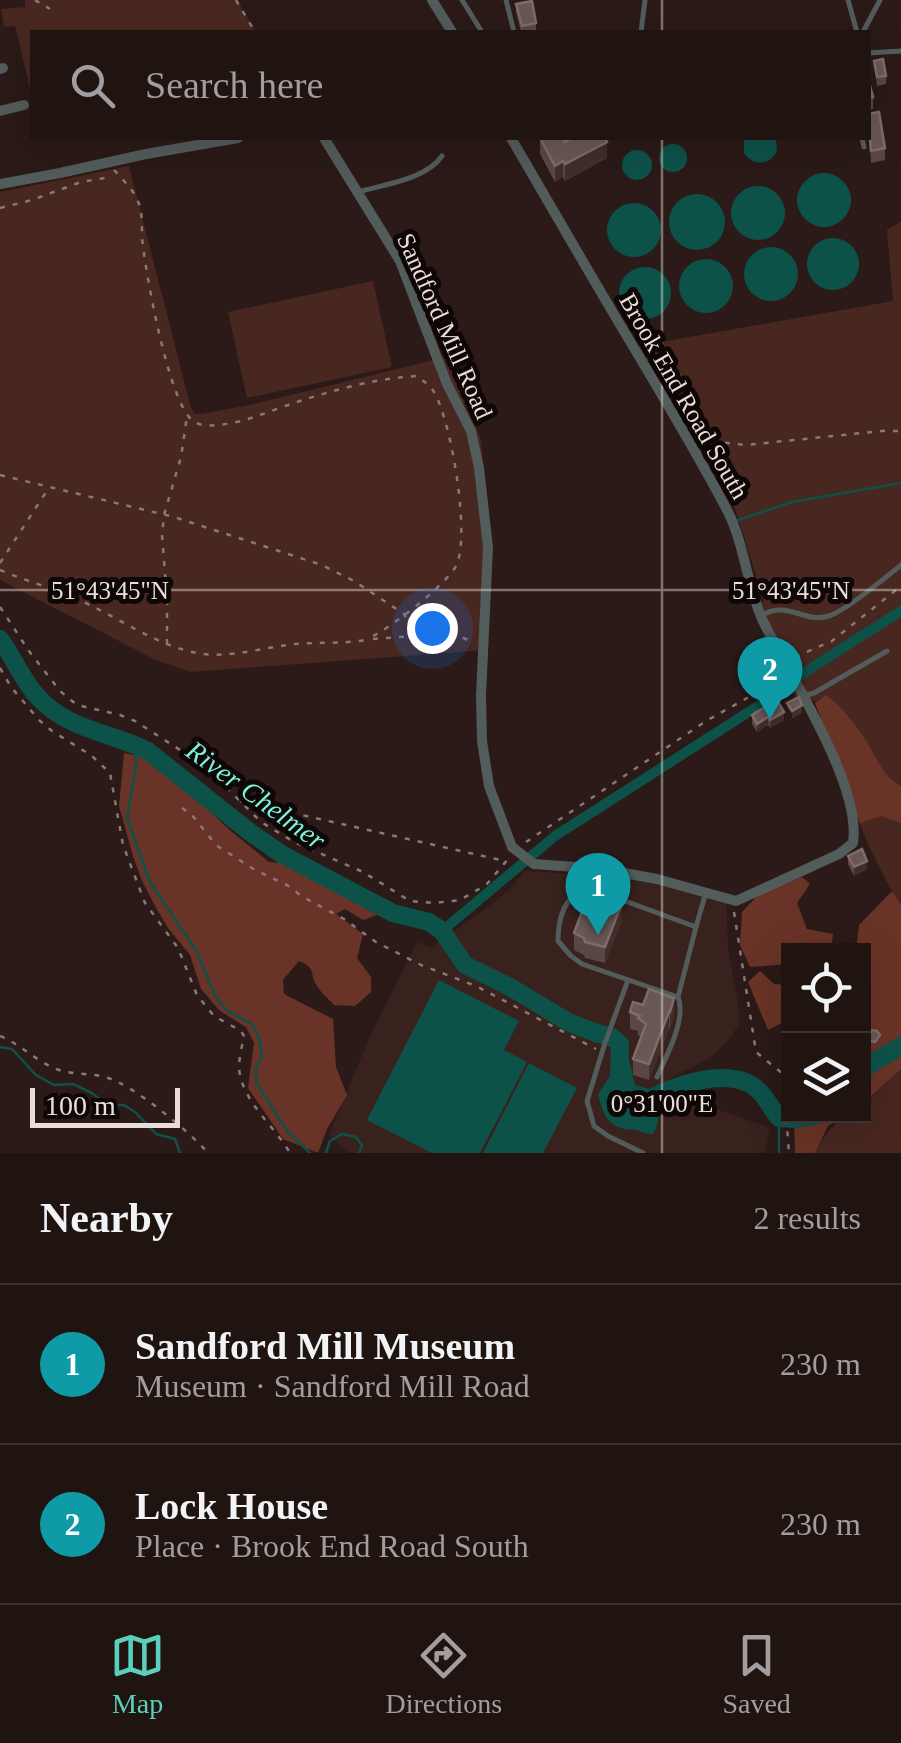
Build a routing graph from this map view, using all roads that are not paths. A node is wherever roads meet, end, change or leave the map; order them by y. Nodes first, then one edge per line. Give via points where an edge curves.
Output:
1 (432, 0) edge
2 (462, 0) edge
3 (506, 0) edge
4 (645, 0) edge
5 (848, 0) edge
6 (880, 0) edge
7 (451, 30) edge
8 (481, 30) edge
9 (514, 30) edge
10 (641, 30) edge
11 (859, 30) edge
12 (861, 30) edge
13 (901, 52) edge
14 (871, 53) edge
15 (24, 105) dead end
16 (0, 111) edge
17 (226, 140) edge
18 (325, 140) edge
19 (513, 140) edge
20 (862, 140) edge
21 (864, 146) dead end
22 (442, 156) dead end
23 (0, 184) edge
24 (358, 192) junction
25 (901, 565) edge
26 (761, 616) junction
27 (887, 651) dead end
28 (803, 693) junction
29 (706, 892) junction
30 (696, 927) junction
31 (628, 980) junction
32 (678, 997) junction
33 (657, 1078) dead end
34 (643, 1153) edge

1 - 7 street
2 - 8 lane
3 - 9 lane
4 - 10 lane
5 - 11 lane
6 - 12 lane
13 - 14 lane
15 - 16 street
17 - 23 street
18 - 24 street, Sandford Mill Road
19 - 26 street, Brook End Road South via 731,518
20 - 21 lane
22 - 24 lane via 424,171
24 - 29 street, Sandford Mill Road, bridge via 400,261 470,431 488,547 485,765 514,849 534,864 602,869
25 - 26 lane via 830,616 772,608
26 - 28 street, Brook End Road South
27 - 28 lane
28 - 29 street, Brook End Road South via 850,804 853,843 736,901
29 - 30 lane
30 - 31 lane via 595,890 572,895 558,942 582,964
30 - 32 lane
31 - 32 lane
31 - 34 lane via 588,1101 594,1126
32 - 33 lane via 680,1019

